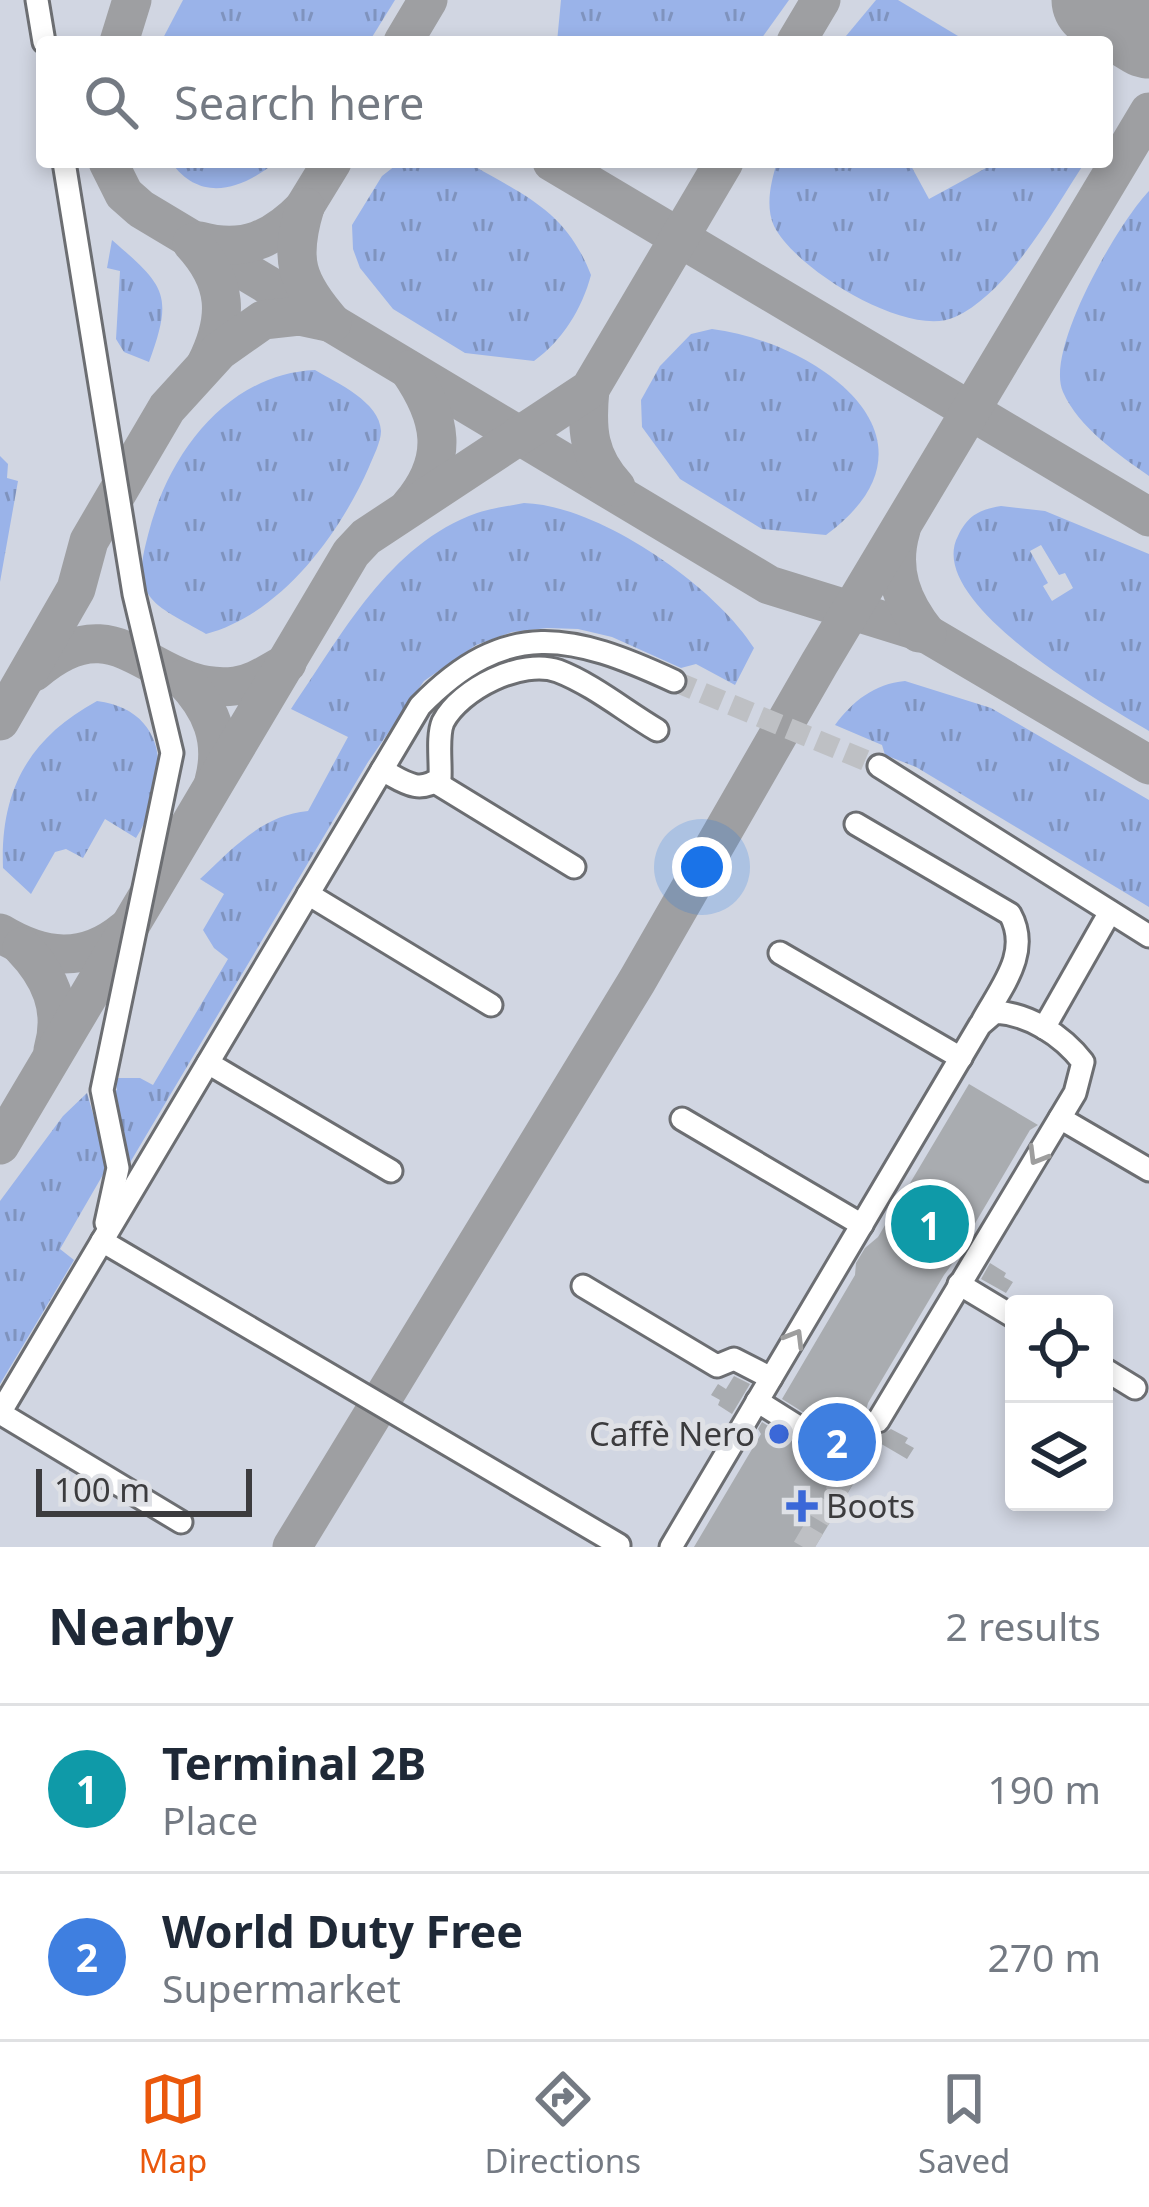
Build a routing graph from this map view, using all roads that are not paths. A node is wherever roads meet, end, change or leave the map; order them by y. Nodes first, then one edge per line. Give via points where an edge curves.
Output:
1 (38, 0) edge
2 (43, 36) edge
3 (65, 168) edge
4 (674, 681) tunnel mouth
5 (657, 730) dead end
6 (879, 766) tunnel mouth
7 (382, 770) junction
8 (435, 782) junction
9 (856, 824) dead end
10 (574, 867) dead end
11 (308, 894) junction
12 (1110, 912) junction
13 (1149, 935) edge
14 (780, 952) dead end
15 (491, 1005) dead end
16 (980, 1025) junction
17 (1044, 1028) junction
18 (961, 1058) junction
19 (208, 1063) junction
20 (1060, 1118) junction
21 (682, 1119) dead end
22 (1149, 1170) edge
23 (391, 1171) dead end
24 (862, 1225) junction
25 (102, 1241) junction
26 (958, 1284) junction
27 (583, 1286) dead end
28 (1005, 1312) edge
29 (1113, 1375) edge
30 (771, 1378) junction
31 (1135, 1388) dead end
32 (758, 1401) junction
33 (878, 1421) tunnel mouth
34 (854, 1462) dead end
35 (181, 1522) dead end
36 (624, 1546) edge
37 (671, 1547) edge

1 - 2 lane
3 - 25 lane via 134,594 172,753 102,1090 118,1168
4 - 7 lane via 573,642 506,649 442,683
5 - 8 lane via 558,671 536,667 457,702 440,726
6 - 12 lane
7 - 8 lane via 415,788
7 - 11 lane
8 - 10 lane
9 - 16 lane via 1010,914 1019,931 1017,957
11 - 15 lane
11 - 19 lane
12 - 13 lane
12 - 17 lane
14 - 18 lane
16 - 17 lane via 995,1012
16 - 18 lane
17 - 20 lane via 1083,1062
18 - 24 lane
19 - 23 lane
19 - 25 lane
20 - 22 lane
20 -> 26 lane
21 - 24 lane
30 -> 24 lane
25 - 35 lane via 0,1413
25 - 36 lane
26 - 28 lane
26 - 33 lane
27 - 30 lane via 717,1366 734,1359
29 - 31 lane
30 - 32 lane
32 - 34 lane
32 - 37 lane

